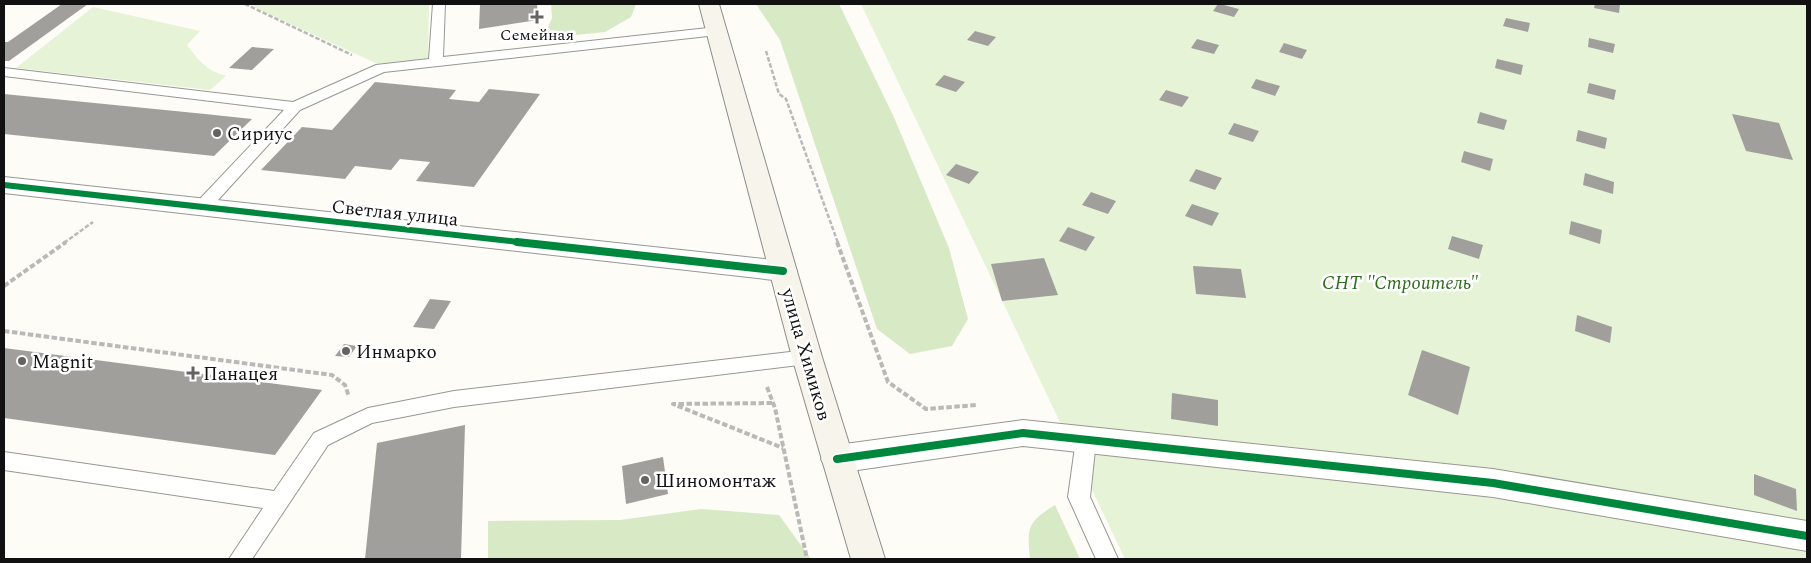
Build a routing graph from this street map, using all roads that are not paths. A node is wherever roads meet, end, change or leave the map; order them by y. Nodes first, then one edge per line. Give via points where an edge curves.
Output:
1 (439, 4) edge
2 (709, 4) edge
3 (717, 31) junction
4 (436, 62) junction
5 (4, 72) edge
6 (295, 107) junction
7 (4, 185) edge
8 (202, 207) junction
9 (783, 271) junction
10 (807, 357) junction
11 (1086, 440) junction
12 (837, 459) junction
13 (4, 461) edge
14 (280, 501) junction
15 (1807, 536) edge
16 (245, 555) edge
17 (868, 559) edge
18 (1107, 559) edge

1 - 4 lane
2 - 3 main road, улица Химиков
3 - 4 lane
3 - 9 main road, улица Химиков
4 - 6 lane via 381,68
5 - 6 lane
6 - 8 lane
7 - 8 street, Светлая улица
8 - 9 street, Светлая улица
9 - 10 main road, улица Химиков
10 - 12 main road, улица Химиков
10 - 14 lane via 454,400 368,416 321,439
11 - 12 street via 1023,433
11 - 15 street via 1492,483
11 - 18 lane via 1078,497
12 - 17 main road, улица Химиков
13 - 14 lane
14 - 16 lane

